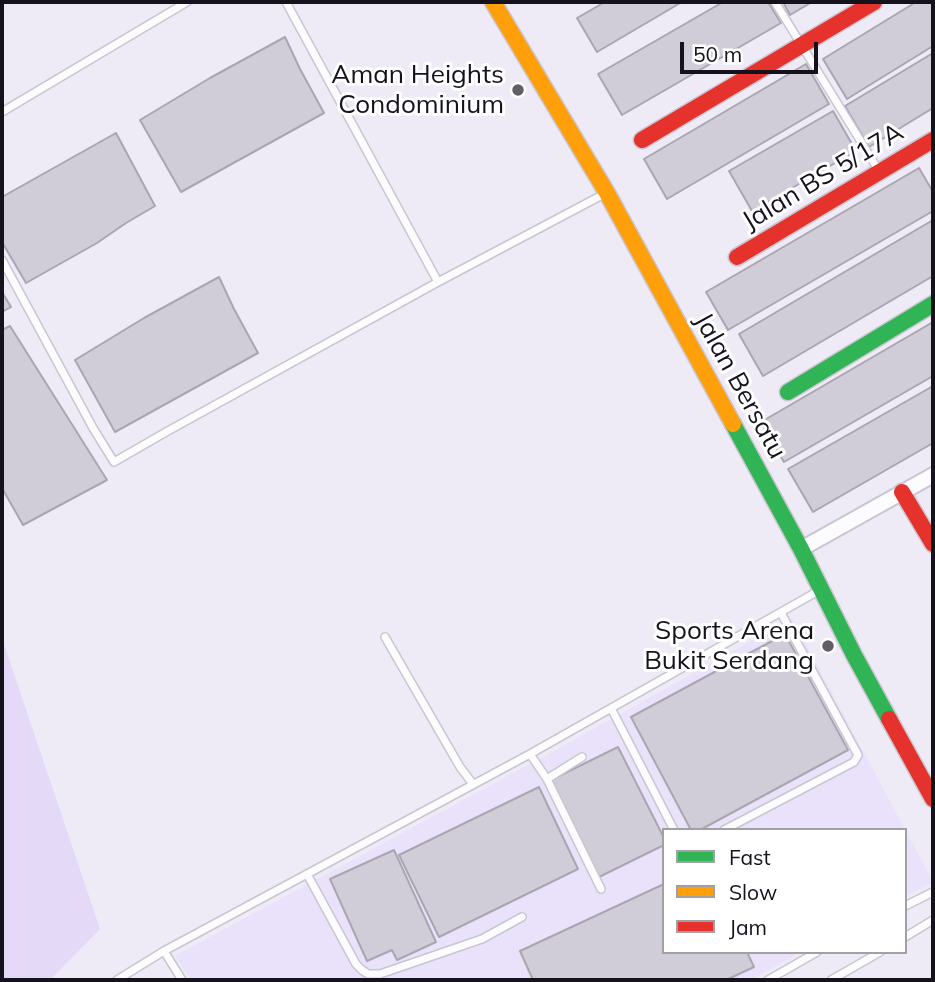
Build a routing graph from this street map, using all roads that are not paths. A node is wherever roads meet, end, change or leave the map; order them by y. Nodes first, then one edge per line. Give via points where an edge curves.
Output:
1 (187, 2) edge
2 (286, 2) edge
3 (493, 2) edge
4 (775, 2) edge
5 (874, 2) edge
6 (802, 46) junction
7 (2, 112) edge
8 (642, 140) dead end
9 (933, 140) edge
10 (879, 172) junction
11 (607, 192) junction
12 (737, 257) dead end
13 (2, 260) edge
14 (438, 282) junction
15 (933, 304) edge
16 (788, 392) dead end
17 (933, 475) edge
18 (902, 492) junction
19 (933, 544) edge
20 (801, 549) junction
21 (821, 590) junction
22 (780, 613) junction
23 (385, 637) dead end
24 (611, 708) junction
25 (530, 754) junction
26 (582, 757) dead end
27 (547, 779) junction
28 (473, 784) junction
29 (933, 799) edge
30 (673, 828) edge
31 (728, 828) edge
32 (307, 874) junction
33 (601, 889) dead end
34 (933, 891) edge
35 (907, 905) edge
36 (522, 917) dead end
37 (933, 920) edge
38 (907, 936) edge
39 (164, 951) junction
40 (814, 954) edge
41 (876, 954) edge
42 (117, 980) edge
43 (182, 980) edge
44 (768, 980) edge
45 (831, 980) edge

1 - 7 lane
2 - 14 lane
3 - 11 street, Jalan Bersatu
4 - 6 lane
5 - 6 street
6 - 8 street
6 - 10 lane
9 - 10 street, Jalan BS 5/17A
10 - 12 street, Jalan BS 5/17A
11 - 14 lane
11 - 20 street, Jalan Bersatu
13 - 14 lane via 114,462
15 - 16 street
17 - 18 street
18 - 19 street
18 - 20 street
20 - 21 street, Jalan Bersatu
21 - 22 lane
21 - 29 street, Jalan Bersatu
22 - 24 lane
22 - 31 lane via 858,755 854,762
23 - 28 lane
24 - 25 lane
24 - 30 lane
25 - 27 lane
25 - 28 lane
26 - 27 lane
27 - 33 lane
28 - 32 lane
32 - 36 lane via 356,964 368,974 380,974 482,939
32 - 39 lane
34 - 35 lane
37 - 38 lane
39 - 42 lane
39 - 43 lane
40 - 44 lane
41 - 45 lane

